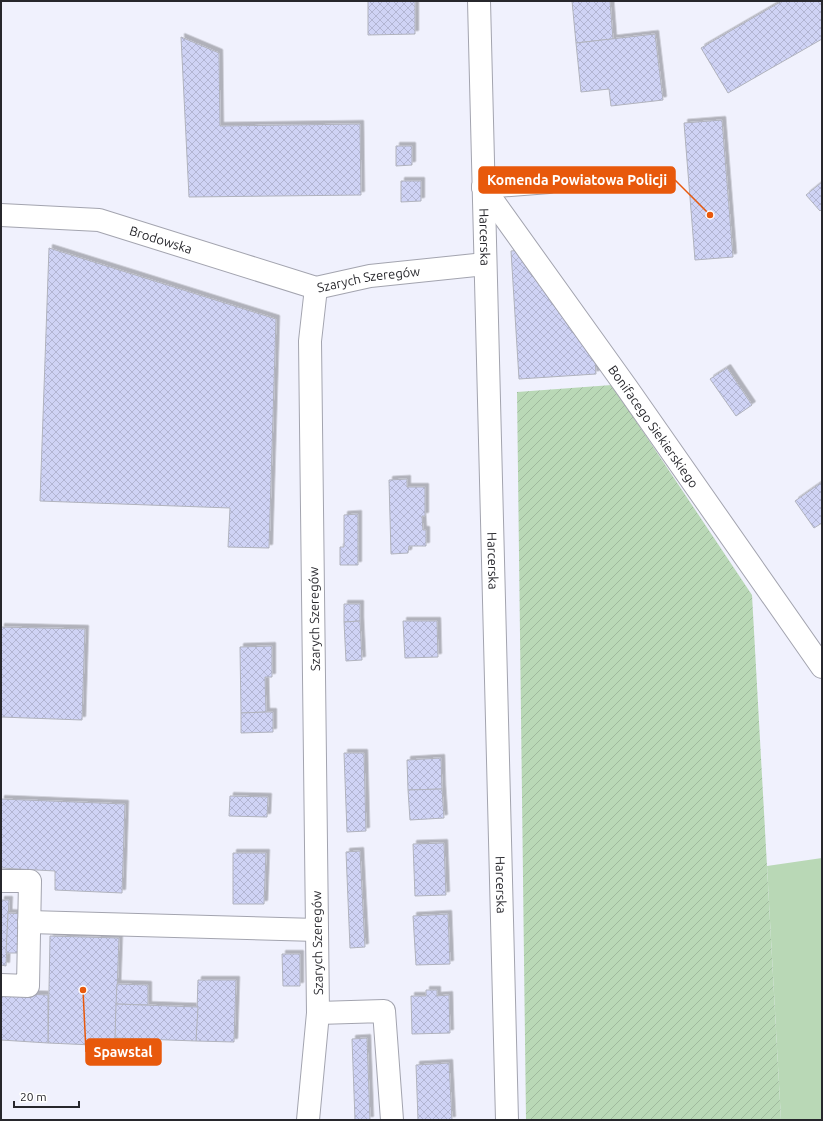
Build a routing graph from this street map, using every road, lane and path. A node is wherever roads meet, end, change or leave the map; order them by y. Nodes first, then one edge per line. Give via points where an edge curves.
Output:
1 (479, 1) edge
2 (549, 182) dead end
3 (483, 187) junction
4 (1, 215) edge
5 (485, 264) junction
6 (316, 288) junction
7 (822, 667) edge
8 (1, 881) edge
9 (29, 922) junction
10 (317, 930) junction
11 (1, 985) edge
12 (318, 1013) junction
13 (308, 1120) edge
14 (392, 1120) edge
15 (507, 1120) edge

1 - 3 street, Harcerska
2 - 3 street
3 - 5 street, Harcerska
3 - 7 street, Bonifacego Siekierskiego
4 - 6 street, Brodowska via 99,220
5 - 6 street, Szarych Szeregów via 370,276
5 - 15 street, Harcerska
6 - 10 street, Szarych Szeregów via 310,341
8 - 9 street via 30,882
9 - 10 street
9 - 11 street via 28,986
10 - 12 street, Szarych Szeregów
12 - 13 street, Szarych Szeregów
12 - 14 street via 384,1011

